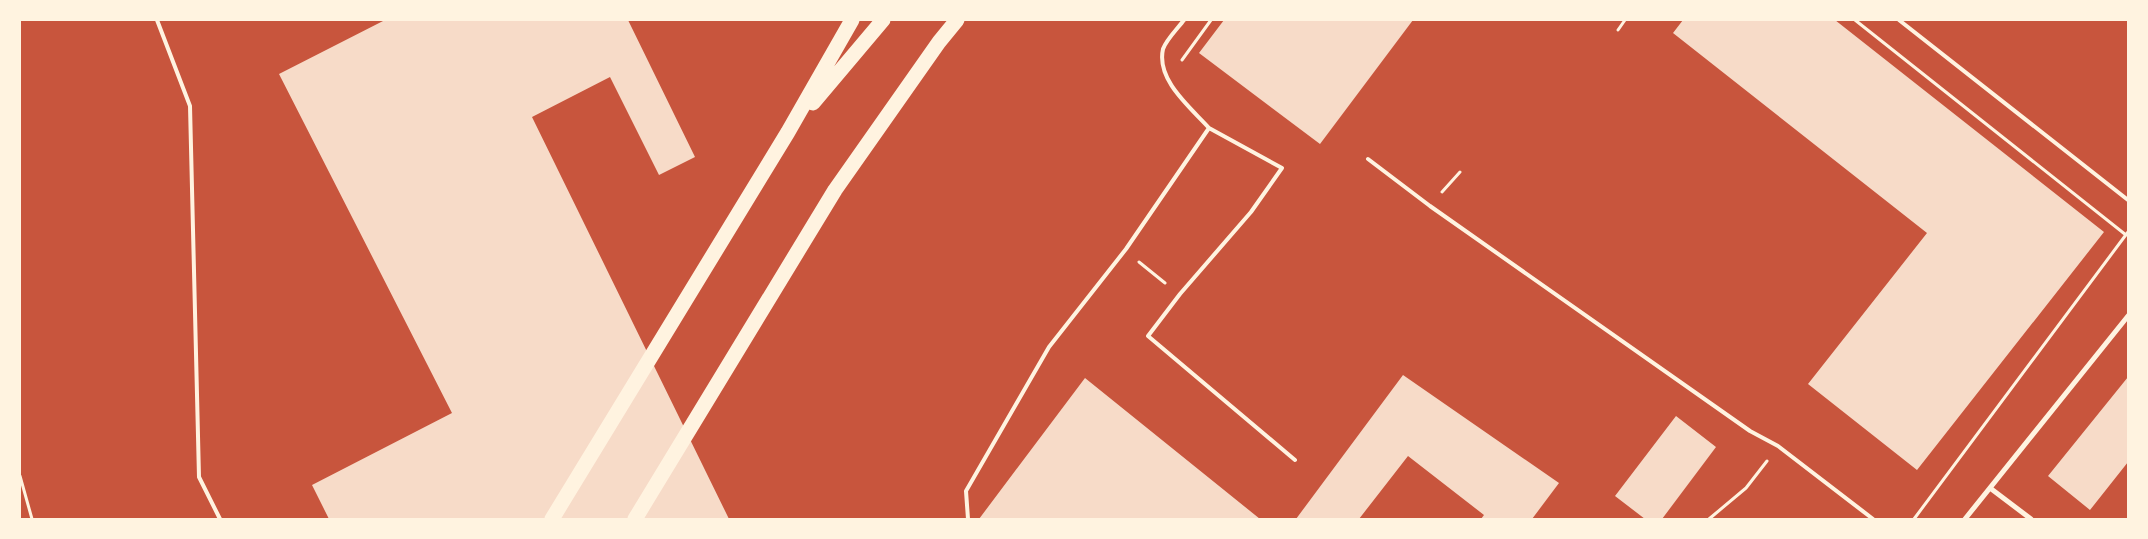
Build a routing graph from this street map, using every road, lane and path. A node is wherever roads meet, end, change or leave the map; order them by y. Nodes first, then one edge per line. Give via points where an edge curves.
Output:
1 (157, 20) edge
2 (852, 20) edge
3 (883, 20) edge
4 (957, 20) edge
5 (1184, 20) edge
6 (1211, 20) edge
7 (1625, 20) edge
8 (1855, 20) edge
9 (1899, 20) edge
10 (1618, 30) dead end
11 (1180, 63) dead end
12 (1209, 128) junction
13 (788, 132) junction
14 (1368, 159) dead end
15 (1460, 172) dead end
16 (1443, 191) dead end
17 (2128, 200) edge
18 (2127, 234) edge
19 (2128, 316) edge
20 (1778, 446) junction
21 (1295, 460) dead end
22 (20, 476) edge
23 (1990, 488) junction
24 (32, 519) edge
25 (220, 519) edge
26 (552, 519) edge
27 (635, 519) edge
28 (968, 519) edge
29 (1710, 519) edge
30 (1873, 519) edge
31 (1914, 519) edge
32 (1965, 519) edge
33 (2031, 519) edge

1 - 25 lane via 190,106 198,477
2 - 13 highway
3 - 13 highway
4 - 27 highway via 835,190
5 - 12 lane via 1163,48 1163,67 1169,83
6 - 11 path
7 - 10 path
8 - 18 path
9 - 17 lane
12 - 21 lane via 1282,168 1251,212 1148,336
12 - 28 lane via 1126,249 1049,347 966,491
13 - 26 highway
14 - 20 lane via 1750,431
15 - 16 path
18 - 31 path
19 - 23 street
20 - 29 path via 1746,488
20 - 30 lane
22 - 24 path
23 - 32 street
23 - 33 street

